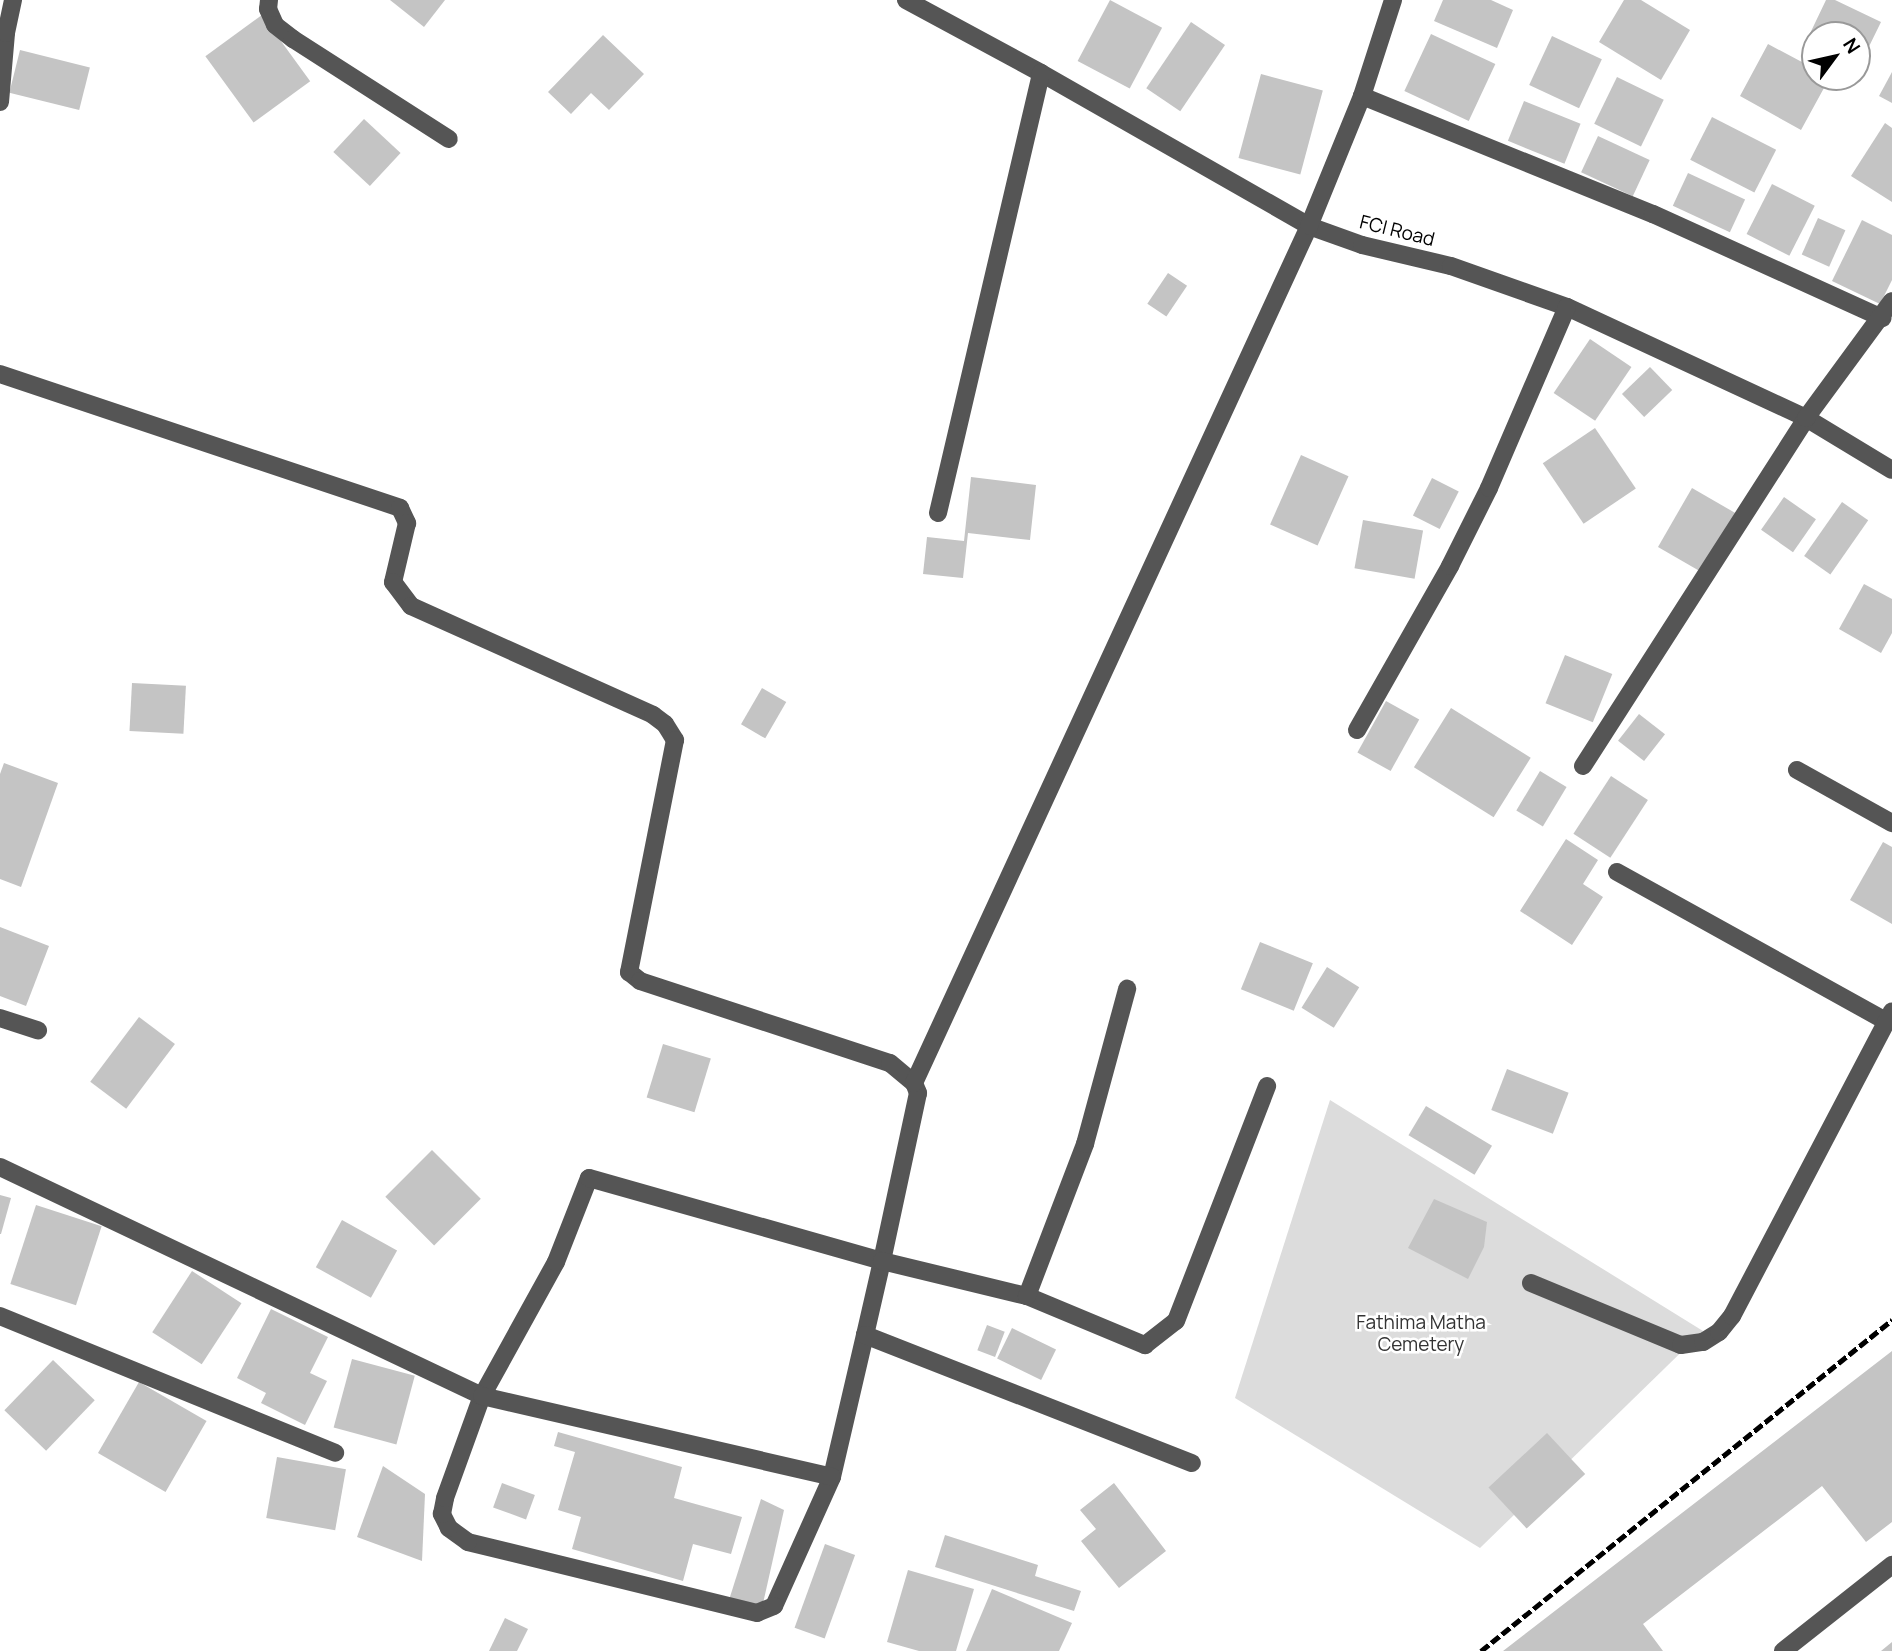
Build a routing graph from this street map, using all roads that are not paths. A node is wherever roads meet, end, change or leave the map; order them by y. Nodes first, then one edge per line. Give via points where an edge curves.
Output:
1 (13, 0) edge
2 (269, 0) edge
3 (906, 0) edge
4 (1393, 0) edge
5 (3, 32) edge
6 (1041, 73) junction
7 (1362, 96) junction
8 (0, 102) edge
9 (449, 139) dead end
10 (1309, 226) junction
11 (1892, 301) edge
12 (1567, 307) junction
13 (1882, 318) junction
14 (0, 374) edge
15 (1806, 418) junction
16 (1892, 470) edge
17 (938, 513) dead end
18 (1357, 730) dead end
19 (1583, 766) dead end
20 (1797, 770) dead end
21 (1892, 823) edge
22 (1617, 873) dead end
23 (1127, 989) dead end
24 (1889, 1016) edge
25 (0, 1017) edge
26 (38, 1030) dead end
27 (914, 1083) junction
28 (1267, 1086) dead end
29 (0, 1167) edge
30 (882, 1261) junction
31 (1531, 1283) dead end
32 (1027, 1296) junction
33 (0, 1316) edge
34 (865, 1335) junction
35 (482, 1396) junction
36 (335, 1453) dead end
37 (1192, 1463) dead end
38 (832, 1477) junction
39 (1892, 1565) edge
40 (1783, 1651) edge

1 - 5 street
2 - 9 street via 275,25 292,39
3 - 6 street, FCI Road
4 - 7 street
5 - 8 street
6 - 10 street, FCI Road
6 - 17 street
7 - 10 street
7 - 13 street via 1653,214
10 - 12 street, FCI Road via 1362,245 1451,266
10 - 27 street
11 - 13 street
12 - 15 street, FCI Road
12 - 18 street via 1489,488
13 - 15 street
14 - 27 street via 400,508 407,523 393,582 411,606 653,715 676,740 629,972 640,981 890,1063
15 - 16 street, FCI Road
15 - 19 street
20 - 21 street
22 - 24 street
23 - 32 street via 1086,1144
24 - 31 street via 1732,1316 1719,1332 1703,1342 1681,1345
25 - 26 street
27 - 30 street via 918,1093
28 - 32 street via 1177,1321 1145,1345
29 - 35 street
30 - 32 street
30 - 34 street
30 - 35 street via 589,1178 556,1262
33 - 36 street
34 - 37 street
34 - 38 street
35 - 38 street
35 - 38 street via 445,1498 443,1514 449,1528 468,1542 757,1613 780,1599
39 - 40 street

